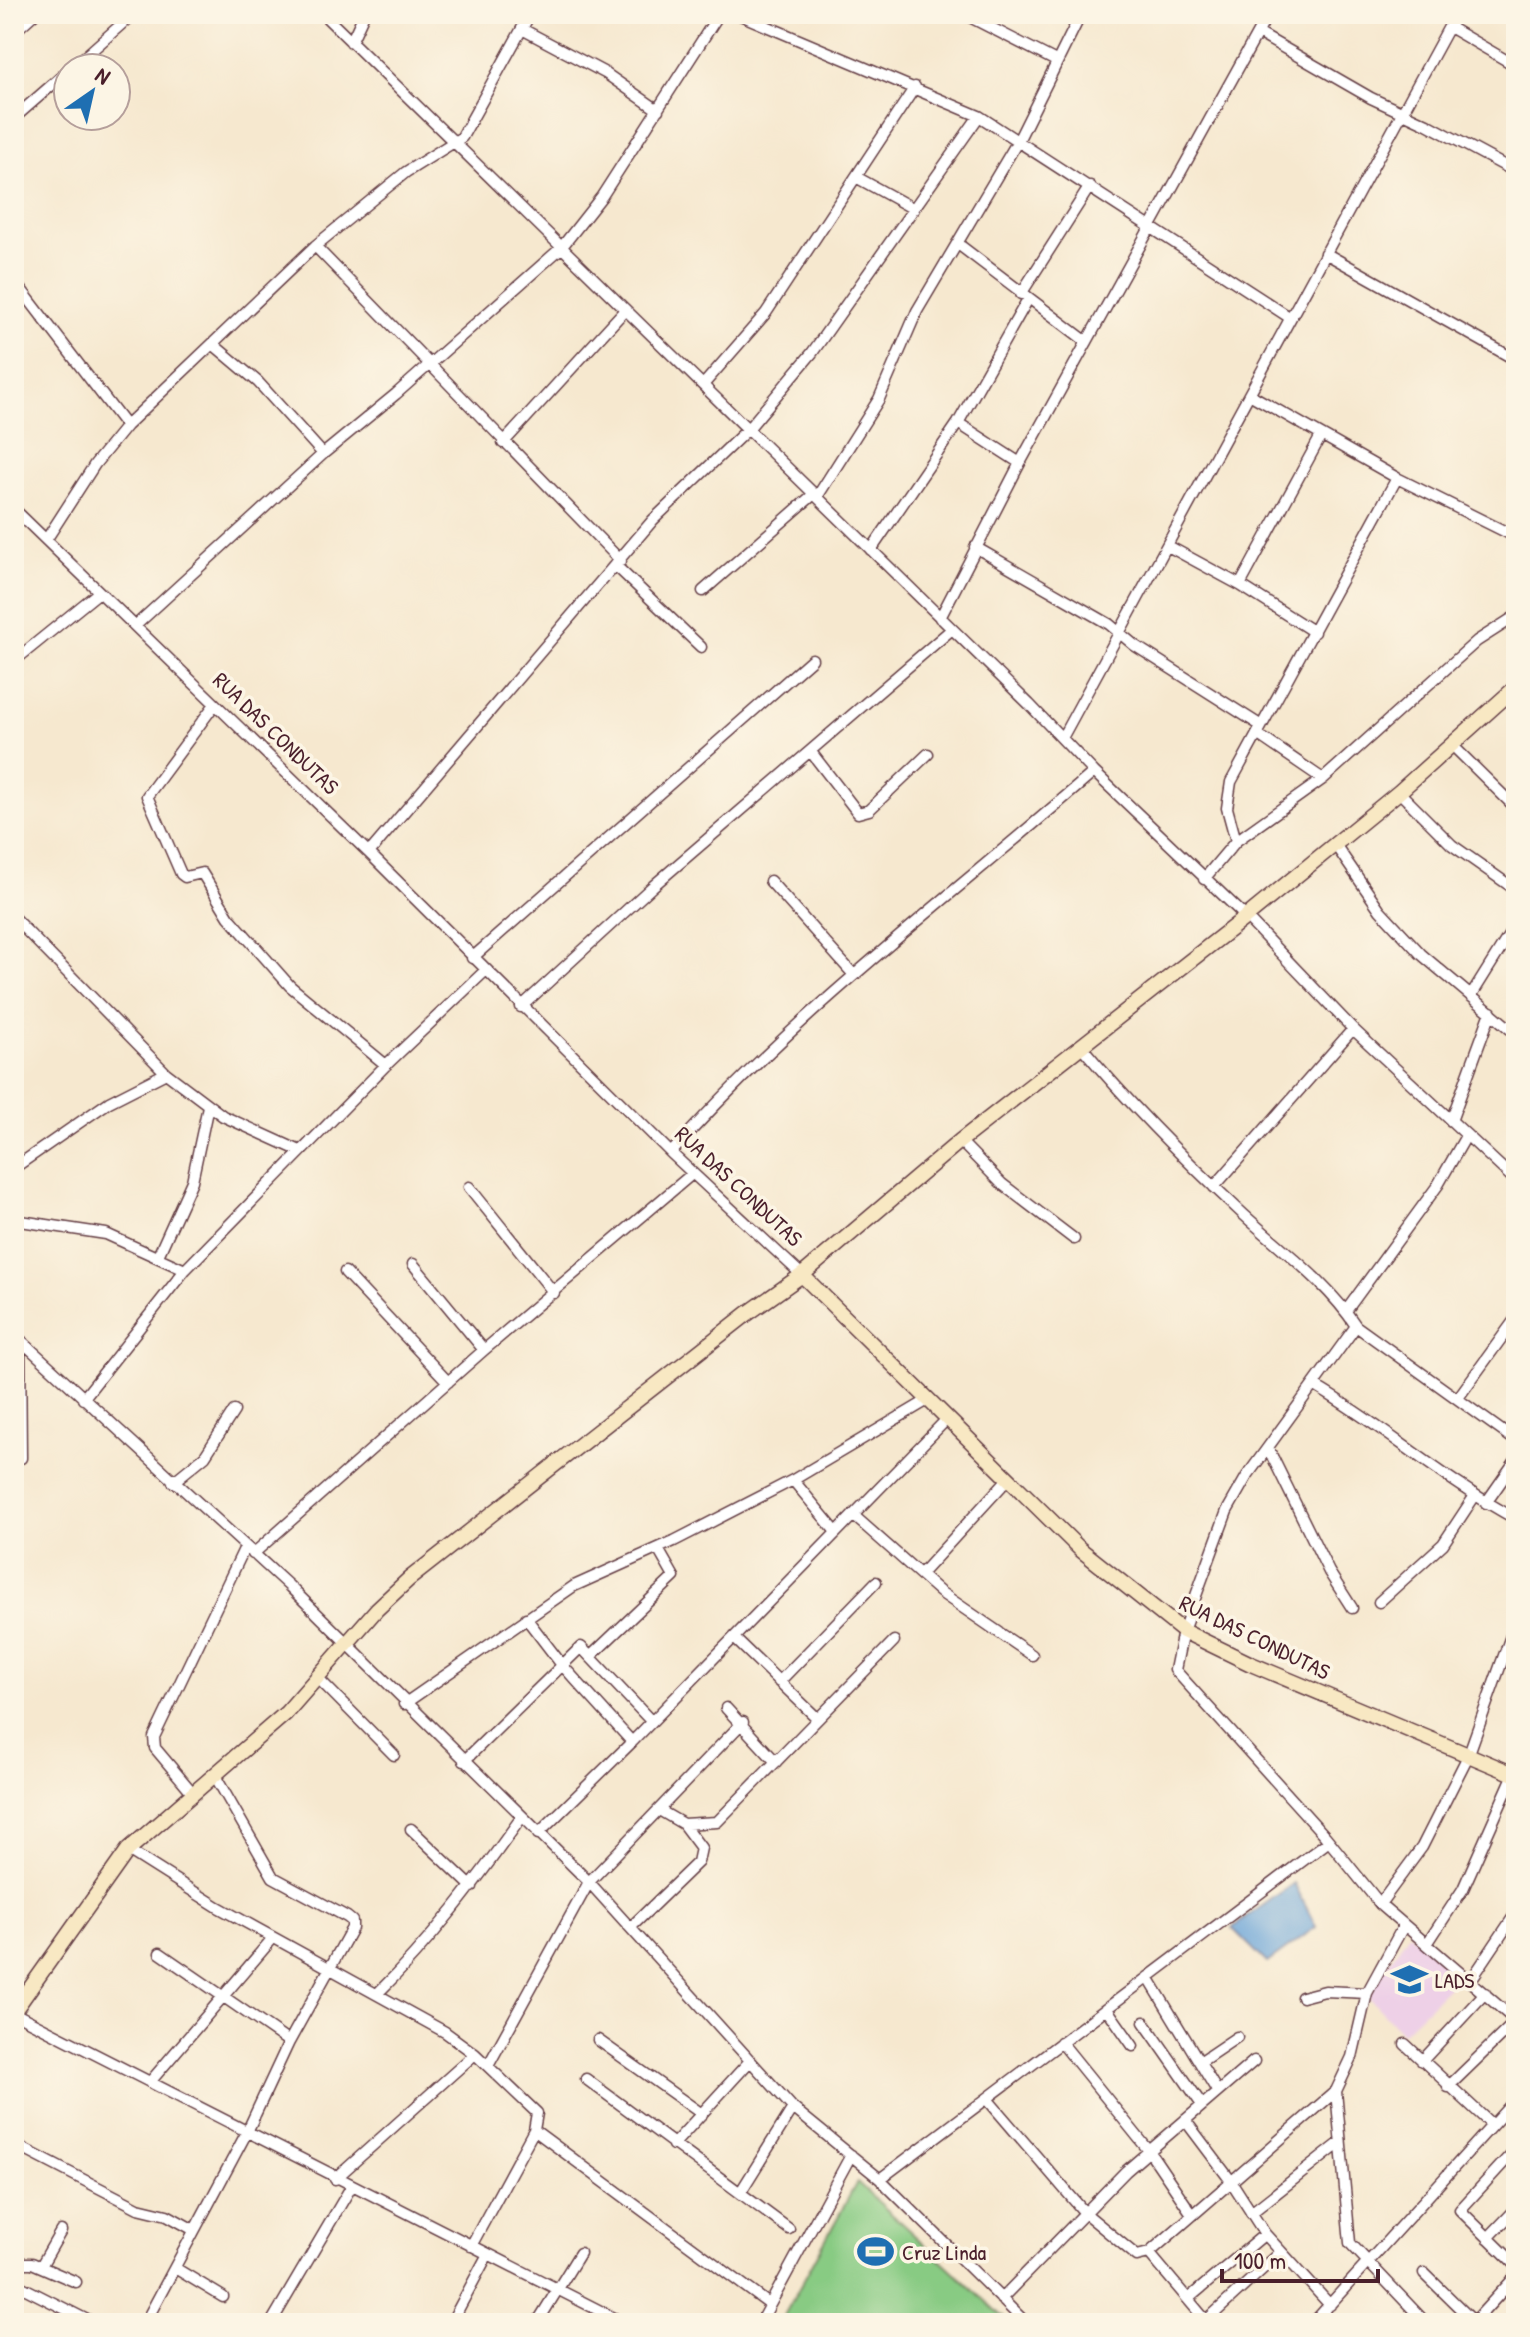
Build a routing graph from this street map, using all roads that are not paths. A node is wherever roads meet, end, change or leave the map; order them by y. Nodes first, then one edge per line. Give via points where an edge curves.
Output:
1 (34, 14) edge
2 (133, 14) edge
3 (323, 14) edge
4 (364, 14) edge
5 (530, 14) edge
6 (719, 14) edge
7 (738, 14) edge
8 (964, 14) edge
9 (1081, 14) edge
10 (1268, 14) edge
11 (1456, 14) edge
12 (1449, 27) junction
13 (15, 29) edge
14 (522, 29) junction
15 (1258, 33) junction
16 (351, 42) junction
17 (90, 52) edge
18 (1056, 61) junction
19 (1516, 66) edge
20 (52, 85) edge
21 (915, 87) junction
22 (658, 110) junction
23 (1402, 112) junction
24 (979, 116) junction
25 (14, 118) edge
26 (1019, 139) junction
27 (454, 144) junction
28 (1516, 172) edge
29 (856, 177) junction
30 (1090, 186) junction
31 (914, 209) junction
32 (1151, 228) junction
33 (958, 244) junction
34 (315, 246) junction
35 (561, 248) junction
36 (1325, 253) junction
37 (14, 280) edge
38 (1024, 296) junction
39 (625, 310) junction
40 (1289, 317) junction
41 (1087, 342) junction
42 (214, 345) junction
43 (1516, 360) edge
44 (429, 366) junction
45 (703, 385) junction
46 (1251, 395) junction
47 (958, 423) junction
48 (126, 426) junction
49 (748, 429) junction
50 (1321, 436) junction
51 (503, 443) junction
52 (323, 454) junction
53 (1020, 463) junction
54 (1397, 478) junction
55 (816, 495) junction
56 (14, 509) edge
57 (1516, 537) edge
58 (46, 540) junction
59 (1168, 546) junction
60 (975, 547) junction
61 (871, 550) junction
62 (618, 564) junction
63 (1240, 585) junction
64 (703, 591) dead end
65 (98, 593) junction
66 (1516, 616) edge
67 (940, 618) junction
68 (135, 626) junction
69 (952, 629) junction
70 (1314, 632) junction
71 (1121, 634) junction
72 (701, 647) dead end
73 (15, 659) edge
74 (812, 659) dead end
75 (1512, 697) edge
76 (215, 704) junction
77 (1259, 729) junction
78 (1062, 738) junction
79 (1453, 746) junction
80 (811, 752) junction
81 (928, 754) dead end
82 (1094, 772) junction
83 (1323, 779) junction
84 (1399, 792) junction
85 (1516, 808) edge
86 (1236, 841) junction
87 (1334, 843) junction
88 (369, 853) junction
89 (1204, 879) junction
90 (770, 881) dead end
91 (1516, 890) edge
92 (1246, 917) junction
93 (14, 918) edge
94 (1516, 924) edge
95 (472, 958) junction
96 (485, 971) junction
97 (854, 975) junction
98 (1471, 996) junction
99 (521, 1007) junction
100 (1491, 1012) junction
101 (1353, 1029) junction
102 (1516, 1034) edge
103 (1081, 1046) junction
104 (386, 1065) junction
105 (166, 1073) junction
106 (208, 1106) junction
107 (1451, 1121) junction
108 (1466, 1136) junction
109 (960, 1141) junction
110 (300, 1151) junction
111 (671, 1153) junction
112 (14, 1168) edge
113 (692, 1174) junction
114 (1516, 1181) edge
115 (469, 1187) dead end
116 (1214, 1187) junction
117 (14, 1220) edge
118 (1074, 1239) dead end
119 (158, 1256) junction
120 (413, 1264) dead end
121 (185, 1270) junction
122 (345, 1272) dead end
123 (802, 1275) junction
124 (554, 1293) junction
125 (1346, 1311) junction
126 (1516, 1318) edge
127 (1356, 1326) junction
128 (17, 1337) edge
129 (484, 1350) junction
130 (448, 1382) junction
131 (1315, 1386) junction
132 (1458, 1398) junction
133 (83, 1399) junction
134 (928, 1400) junction
135 (234, 1411) dead end
136 (947, 1419) junction
137 (1516, 1441) edge
138 (1268, 1448) junction
139 (14, 1454) edge
140 (1516, 1460) edge
141 (793, 1480) junction
142 (1007, 1480) junction
143 (173, 1482) junction
144 (1474, 1497) junction
145 (1486, 1503) junction
146 (853, 1515) junction
147 (1516, 1519) edge
148 (836, 1532) junction
149 (658, 1549) junction
150 (249, 1551) junction
151 (921, 1574) junction
152 (876, 1582) dead end
153 (1379, 1602) dead end
154 (1352, 1608) dead end
155 (526, 1618) junction
156 (1516, 1622) edge
157 (1183, 1631) junction
158 (734, 1638) junction
159 (894, 1641) dead end
160 (346, 1645) junction
161 (592, 1655) junction
162 (1032, 1655) dead end
163 (562, 1665) junction
164 (317, 1677) junction
165 (779, 1682) junction
166 (404, 1704) junction
167 (726, 1708) dead end
168 (817, 1718) junction
169 (651, 1721) junction
170 (743, 1722) junction
171 (632, 1742) junction
172 (394, 1755) dead end
173 (1468, 1756) junction
174 (464, 1761) junction
175 (776, 1762) junction
176 (214, 1774) junction
177 (1515, 1775) edge
178 (192, 1792) junction
179 (659, 1810) junction
180 (521, 1818) junction
181 (683, 1824) junction
182 (411, 1829) dead end
183 (538, 1834) junction
184 (1329, 1841) junction
185 (128, 1850) junction
186 (589, 1882) junction
187 (472, 1887) junction
188 (1380, 1904) junction
189 (1516, 1913) edge
190 (1404, 1925) junction
191 (631, 1927) junction
192 (273, 1938) junction
193 (1427, 1944) junction
194 (160, 1953) dead end
195 (329, 1967) junction
196 (1148, 1977) junction
197 (1471, 1980) junction
198 (1367, 1993) junction
199 (1485, 1993) junction
200 (377, 1994) junction
201 (1302, 1997) dead end
202 (221, 1998) junction
203 (1107, 2009) junction
204 (14, 2012) edge
205 (1516, 2021) edge
206 (1144, 2022) dead end
207 (1237, 2037) dead end
208 (598, 2040) dead end
209 (289, 2042) junction
210 (1061, 2042) junction
211 (1405, 2044) dead end
212 (1133, 2046) dead end
213 (475, 2054) junction
214 (1254, 2061) dead end
215 (1422, 2061) junction
216 (749, 2062) junction
217 (1200, 2062) junction
218 (488, 2066) junction
219 (586, 2079) dead end
220 (150, 2082) junction
221 (1448, 2087) junction
222 (1217, 2091) junction
223 (1336, 2091) junction
224 (1516, 2099) edge
225 (988, 2100) junction
226 (1202, 2105) junction
227 (793, 2108) junction
228 (702, 2114) junction
229 (1185, 2120) junction
230 (1491, 2124) junction
231 (534, 2130) junction
232 (247, 2132) junction
233 (1340, 2143) junction
234 (14, 2144) edge
235 (673, 2145) junction
236 (1516, 2149) edge
237 (1150, 2152) junction
238 (851, 2155) junction
239 (335, 2179) junction
240 (880, 2179) junction
241 (1231, 2181) junction
242 (351, 2187) junction
243 (740, 2193) junction
244 (1516, 2209) edge
245 (1085, 2213) junction
246 (1251, 2213) junction
247 (1192, 2214) junction
248 (789, 2229) dead end
249 (194, 2230) junction
250 (61, 2231) dead end
251 (1265, 2234) junction
252 (1488, 2238) junction
253 (471, 2246) junction
254 (1281, 2252) junction
255 (580, 2253) dead end
256 (1149, 2253) junction
257 (488, 2254) junction
258 (16, 2262) edge
259 (1367, 2264) junction
260 (1516, 2265) edge
261 (41, 2266) junction
262 (175, 2268) junction
263 (1424, 2273) dead end
264 (14, 2274) edge
265 (1516, 2276) edge
266 (76, 2282) dead end
267 (14, 2283) edge
268 (1505, 2288) junction
269 (555, 2289) junction
270 (223, 2297) dead end
271 (1189, 2298) junction
272 (1001, 2299) junction
273 (1516, 2299) edge
274 (769, 2304) junction
275 (1330, 2305) junction
276 (1207, 2322) edge
277 (1475, 2322) edge
278 (93, 2323) edge
279 (145, 2323) edge
280 (271, 2323) edge
281 (451, 2323) edge
282 (537, 2323) edge
283 (624, 2323) edge
284 (760, 2323) edge
285 (1026, 2323) edge
286 (1313, 2323) edge
287 (1426, 2323) edge

1 - 13 street
2 - 17 street
3 - 16 street
4 - 16 street
5 - 14 street
6 - 22 street
7 - 21 street
8 - 18 street
9 - 18 street
10 - 15 street
11 - 12 street
12 - 19 street
12 - 23 street
14 - 22 street via 605,73
14 - 27 street via 467,131
15 - 23 street
15 - 32 street
16 - 27 street
18 - 26 street
20 - 25 street
21 - 24 street
21 - 29 street
22 - 35 street
23 - 28 street
23 - 36 street
24 - 26 street
24 - 31 street
26 - 30 street
26 - 33 street
27 - 34 street via 406,172
27 - 35 street
29 - 31 street
29 - 45 street via 766,313
30 - 32 street
30 - 38 street
31 - 49 street via 812,353
32 - 40 street
32 - 41 street
33 - 38 street
33 - 55 street via 917,311 879,399
34 - 42 street
34 - 44 street
35 - 39 street
35 - 44 street
36 - 40 street
36 - 43 street
37 - 48 street
38 - 41 street
38 - 47 street
39 - 45 street
39 - 51 street
40 - 46 street
41 - 53 street
42 - 48 street
42 - 52 street via 258,382
44 - 51 street
44 - 52 street
45 - 49 street
46 - 50 street
46 - 59 street
47 - 53 street
47 - 61 street
48 - 58 street
49 - 55 street
49 - 62 street via 663,510
50 - 54 street
50 - 63 street
51 - 62 street
52 - 68 street
53 - 60 street
54 - 57 street
54 - 70 street
55 - 61 street
55 - 64 street
56 - 58 street, RUA DAS CONDUTAS
58 - 65 street, RUA DAS CONDUTAS
59 - 63 street
59 - 71 street
60 - 67 street
60 - 71 street
61 - 67 street
62 - 72 street
62 - 88 street
63 - 70 street
65 - 68 street, RUA DAS CONDUTAS
65 - 73 street
66 - 83 street via 1477,641
67 - 69 street
68 - 76 street, RUA DAS CONDUTAS
69 - 78 street
69 - 80 street
70 - 77 street
71 - 77 street
71 - 78 street
74 - 95 street
75 - 79 street
76 - 88 street, RUA DAS CONDUTAS
76 - 104 street via 147,796 181,874 202,873 229,917 290,986
77 - 83 street
77 - 86 street via 1228,793
78 - 82 street
79 - 84 street
79 - 85 street
80 - 81 street via 858,813 869,810
80 - 99 street
82 - 89 street
82 - 97 street
83 - 86 street
84 - 87 street
84 - 91 street via 1452,845
86 - 89 street
87 - 92 street
87 - 98 street via 1380,910
88 - 95 street, RUA DAS CONDUTAS
89 - 92 street
90 - 97 street
92 - 101 street
92 - 103 street
93 - 105 street
94 - 98 street
95 - 96 street, RUA DAS CONDUTAS
96 - 99 street, RUA DAS CONDUTAS
96 - 104 street
97 - 111 street via 734,1083
98 - 100 street
99 - 111 street, RUA DAS CONDUTAS
100 - 102 street
100 - 107 street
101 - 107 street
101 - 116 street
103 - 109 street
103 - 116 street via 1126,1100
104 - 110 street
105 - 106 street
105 - 112 street via 109,1102
106 - 110 street
106 - 119 street via 192,1181
107 - 108 street
108 - 114 street
108 - 125 street via 1438,1185
109 - 118 street via 1002,1184
109 - 123 street
110 - 121 street
111 - 113 street, RUA DAS CONDUTAS
113 - 123 street, RUA DAS CONDUTAS
113 - 124 street
115 - 124 street
116 - 125 street
117 - 119 street via 82,1228
119 - 121 street
120 - 129 street
121 - 133 street
122 - 130 street
123 - 134 street, RUA DAS CONDUTAS
123 - 160 street via 434,1558
124 - 129 street
125 - 127 street
126 - 132 street
127 - 131 street
127 - 132 street
128 - 133 street
128 - 139 street via 21,1458
129 - 130 street
130 - 150 street
131 - 138 street
131 - 144 street
132 - 137 street
133 - 143 street
134 - 136 street, RUA DAS CONDUTAS
134 - 141 street
135 - 143 street via 205,1456
136 - 142 street, RUA DAS CONDUTAS
136 - 146 street
138 - 154 street
138 - 157 street via 1227,1511
140 - 145 street
141 - 148 street
141 - 149 street
142 - 151 street
142 - 157 street, RUA DAS CONDUTAS via 1120,1584
143 - 150 street
144 - 145 street
144 - 153 street via 1443,1544
145 - 147 street
146 - 148 street
146 - 151 street
148 - 158 street
149 - 155 street via 574,1586
149 - 161 street via 674,1577
150 - 160 street
150 - 178 street via 154,1737 155,1748
151 - 162 street
152 - 165 street
155 - 163 street
155 - 166 street
156 - 173 street
157 - 173 street, RUA DAS CONDUTAS
157 - 184 street via 1174,1666 1177,1674
158 - 165 street
158 - 169 street
159 - 168 street
160 - 164 street
160 - 166 street
161 - 163 street via 578,1648
161 - 169 street
163 - 171 street
163 - 174 street
164 - 172 street
164 - 176 street via 267,1731
165 - 168 street
166 - 174 street
167 - 170 street
168 - 175 street
169 - 171 street
170 - 175 street
170 - 179 street
171 - 183 street
173 - 177 street, RUA DAS CONDUTAS
173 - 188 street via 1422,1847
174 - 180 street
175 - 181 street via 717,1822
176 - 178 street
176 - 195 street via 273,1877 352,1921
177 - 193 street via 1463,1889
178 - 185 street
179 - 181 street
179 - 186 street
180 - 183 street
180 - 187 street
181 - 191 street via 701,1848 698,1862
182 - 187 street
183 - 186 street
184 - 188 street
184 - 196 street
185 - 192 street
185 - 204 street
186 - 191 street
186 - 218 street
187 - 200 street
188 - 190 street
189 - 197 street
190 - 193 street
190 - 198 street
191 - 216 street
192 - 195 street
192 - 202 street
193 - 197 street
194 - 202 street
195 - 200 street
195 - 209 street
196 - 203 street
196 - 217 street
197 - 199 street
198 - 201 street via 1325,1991
198 - 223 street via 1352,2057
199 - 205 street
199 - 215 street
200 - 213 street
202 - 209 street
202 - 220 street
203 - 210 street
203 - 212 street
204 - 220 street
205 - 221 street
206 - 226 street
207 - 217 street
208 - 228 street
209 - 232 street
210 - 225 street
210 - 237 street
211 - 215 street
213 - 218 street
213 - 239 street
214 - 222 street
215 - 221 street
216 - 227 street
216 - 228 street
217 - 222 street
218 - 231 street via 537,2113
219 - 235 street
220 - 232 street
221 - 230 street
222 - 226 street
223 - 233 street
223 - 241 street
224 - 230 street
225 - 240 street
225 - 245 street
226 - 229 street
227 - 238 street
227 - 243 street
228 - 235 street
229 - 237 street
229 - 241 street
230 - 259 street
231 - 253 street
231 - 274 street
232 - 239 street
232 - 249 street
233 - 246 street
233 - 259 street via 1348,2236
234 - 249 street via 138,2208 167,2215
235 - 243 street
236 - 252 street via 1460,2210
237 - 245 street
237 - 247 street
238 - 240 street
238 - 274 street
239 - 242 street
240 - 272 street
241 - 246 street
241 - 247 street
242 - 253 street
242 - 280 street
243 - 248 street
244 - 252 street
245 - 256 street via 1137,2256
245 - 272 street
246 - 251 street
247 - 256 street
249 - 262 street
250 - 261 street
251 - 254 street
251 - 271 street
252 - 260 street
253 - 257 street
254 - 275 street
254 - 276 street
255 - 269 street
256 - 271 street
257 - 269 street
257 - 281 street
258 - 261 street
258 - 264 street
259 - 275 street
259 - 287 street
261 - 266 street
262 - 270 street
262 - 279 street
263 - 277 street
265 - 268 street
267 - 278 street
268 - 273 street
268 - 277 street
269 - 282 street
269 - 283 street
271 - 276 street
272 - 285 street
274 - 284 street
275 - 286 street

